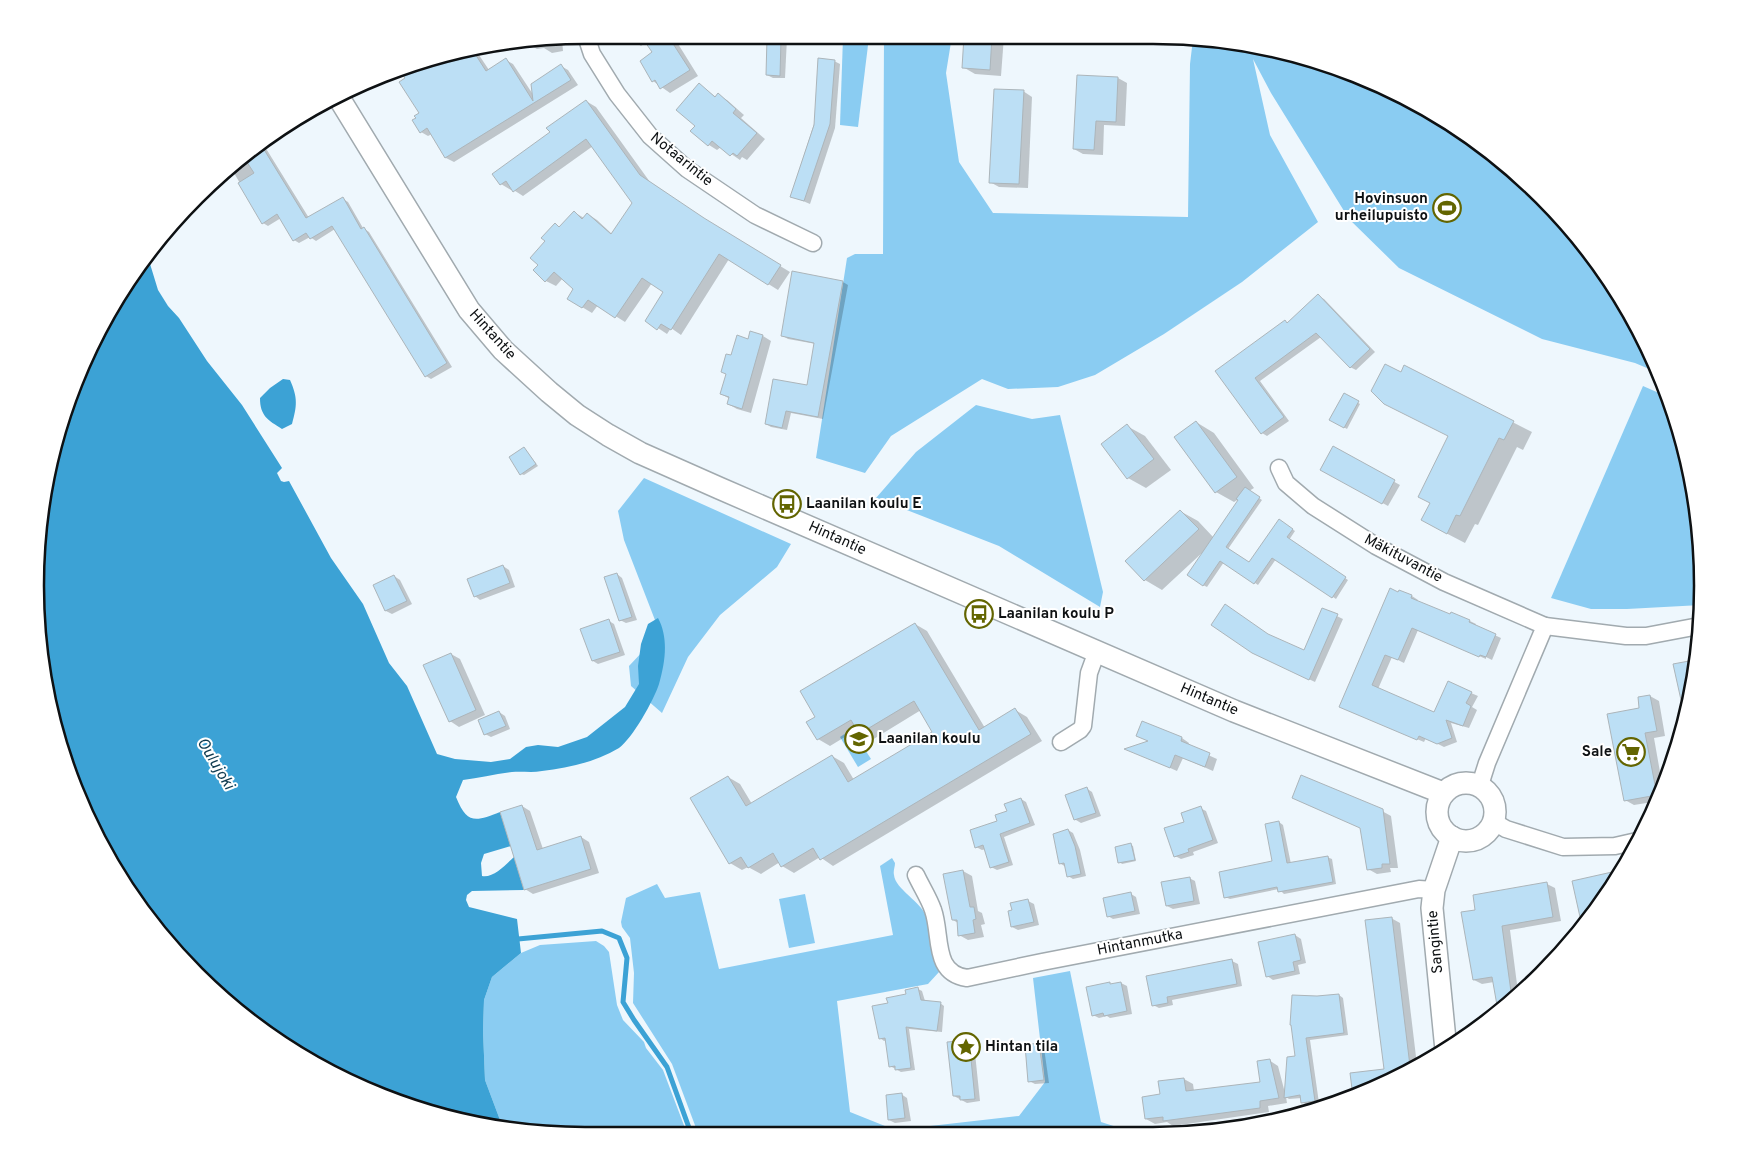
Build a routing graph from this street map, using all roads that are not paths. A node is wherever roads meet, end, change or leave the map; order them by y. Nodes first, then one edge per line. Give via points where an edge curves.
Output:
1 (589, 44) edge
2 (342, 102) edge
3 (813, 243) dead end
4 (1279, 468) dead end
5 (1545, 626) junction
6 (1692, 627) edge
7 (1097, 651) junction
8 (1061, 742) dead end
9 (1480, 785) junction
10 (1443, 793) junction
11 (1494, 822) junction
12 (1452, 838) junction
13 (1629, 843) edge
14 (916, 875) dead end
15 (1434, 890) junction
16 (1445, 1041) edge

1 - 3 street, Notaarintie via 617,94 650,136 687,169 755,215
2 - 7 street, Hintantie via 469,310 503,350 577,414 640,453
4 - 5 street, Mäkituvantie via 1286,483 1313,506 1376,546 1444,582
5 - 6 street, Mäkituvantie via 1626,636
5 - 9 street
7 - 8 street via 1090,673 1082,726
7 - 10 street, Hintantie via 1234,711
9 - 10 street via 1460,783
9 - 11 street via 1494,802
10 - 12 street via 1438,802 1438,818
11 - 12 street via 1486,834 1477,839 1462,841
11 - 13 street via 1506,829 1563,846
12 - 15 street, Sangintie
14 - 15 street, Hintanmutka via 933,910 945,966 955,976 967,978 1410,891
15 - 16 street, Sangintie via 1432,908

